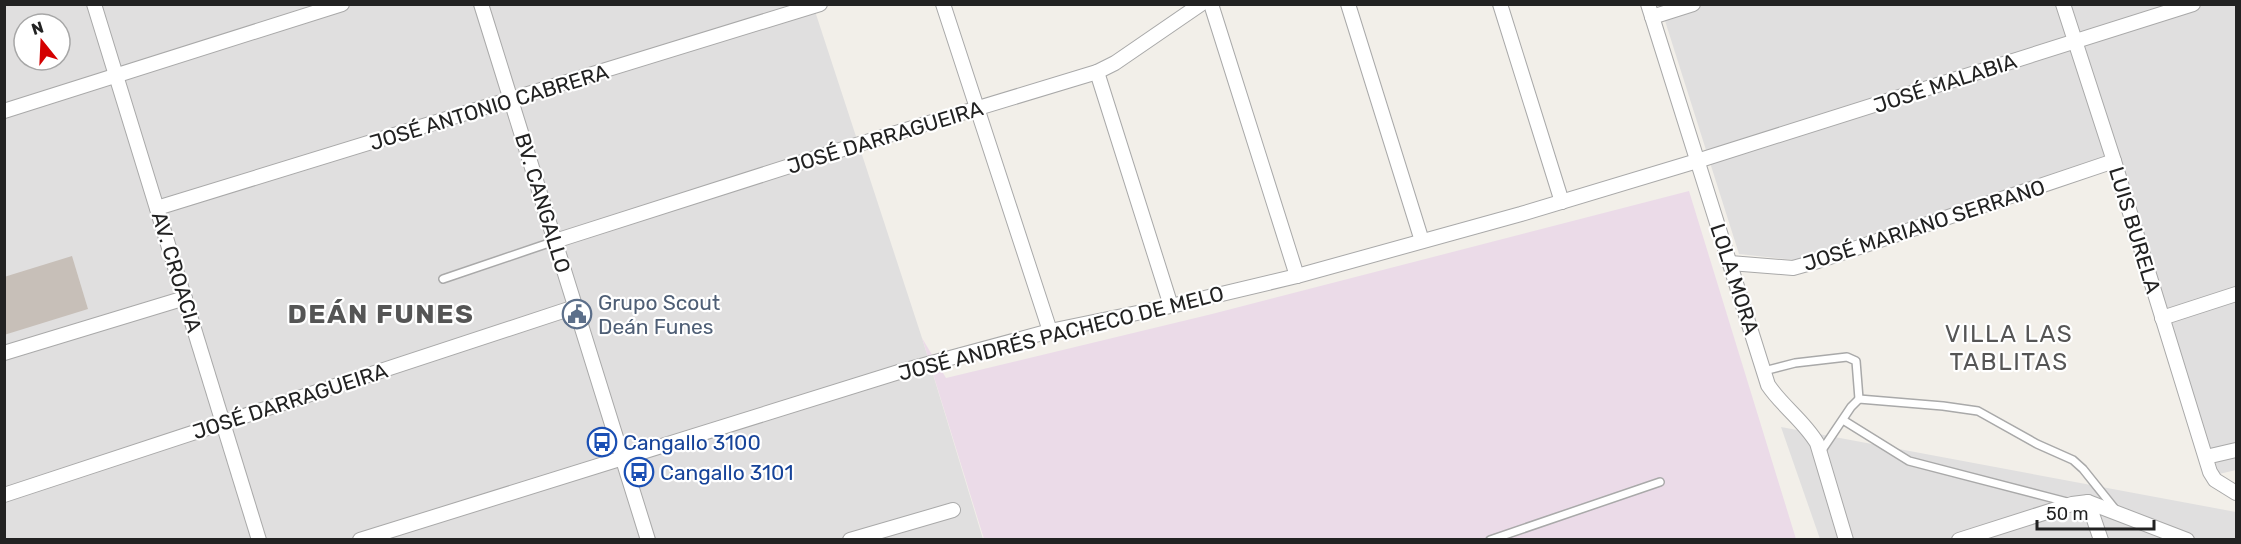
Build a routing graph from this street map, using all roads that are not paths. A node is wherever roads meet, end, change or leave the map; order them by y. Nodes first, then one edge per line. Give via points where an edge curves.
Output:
1 (94, 4) edge
2 (342, 4) edge
3 (482, 4) edge
4 (820, 4) edge
5 (943, 4) edge
6 (1201, 4) edge
7 (1211, 4) edge
8 (1348, 4) edge
9 (1500, 4) edge
10 (1693, 4) edge
11 (2063, 4) edge
12 (2193, 4) edge
13 (1650, 11) edge
14 (2075, 42) junction
15 (1097, 72) junction
16 (116, 75) junction
17 (511, 100) junction
18 (976, 108) junction
19 (4, 111) edge
20 (1697, 161) junction
21 (2114, 161) junction
22 (1562, 202) junction
23 (157, 208) junction
24 (555, 241) junction
25 (1422, 242) junction
26 (1730, 263) junction
27 (1297, 276) junction
28 (443, 279) dead end
29 (2236, 294) edge
30 (184, 298) junction
31 (1171, 306) junction
32 (575, 307) junction
33 (2162, 318) junction
34 (1050, 332) junction
35 (4, 352) edge
36 (1764, 371) junction
37 (1859, 399) junction
38 (1843, 420) junction
39 (223, 424) junction
40 (2236, 450) edge
41 (1820, 453) junction
42 (622, 457) junction
43 (2206, 457) junction
44 (1660, 482) dead end
45 (2236, 493) edge
46 (4, 495) edge
47 (2088, 502) junction
48 (2072, 504) junction
49 (953, 510) dead end
50 (2116, 511) junction
51 (259, 540) edge
52 (360, 540) edge
53 (648, 540) edge
54 (850, 540) edge
55 (1490, 540) edge
56 (1846, 540) edge
57 (1959, 540) edge
58 (2100, 540) edge
59 (2187, 540) edge

1 - 16 street, AV. CROACIA
2 - 16 street
3 - 17 street, BV. CANGALLO
4 - 17 street, JOSÉ ANTONIO CABRERA
5 - 18 street
6 - 15 street, JOSÉ DARRAGUEIRA
7 - 27 street
8 - 25 street
9 - 22 street
10 - 13 street
11 - 14 street, LUIS BURELA
12 - 14 street, JOSÉ MALABIA
13 - 20 street, LOLA MORA
14 - 20 street, JOSÉ MALABIA
14 - 21 street, LUIS BURELA
15 - 18 street, JOSÉ DARRAGUEIRA
15 - 31 street
16 - 19 street
16 - 23 street, AV. CROACIA
17 - 23 street, JOSÉ ANTONIO CABRERA
17 - 24 street, BV. CANGALLO
18 - 24 street, JOSÉ DARRAGUEIRA
18 - 34 street
20 - 22 street, JOSÉ ANDRÉS PACHECO DE MELO
20 - 26 street, LOLA MORA
21 - 26 street, JOSÉ MARIANO SERRANO via 1793,268
21 - 33 street, LUIS BURELA
22 - 25 street, JOSÉ ANDRÉS PACHECO DE MELO
23 - 30 street, AV. CROACIA
24 - 28 lane
24 - 32 street, BV. CANGALLO
25 - 27 street, JOSÉ ANDRÉS PACHECO DE MELO
26 - 36 street, LOLA MORA
27 - 31 street, JOSÉ ANDRÉS PACHECO DE MELO
29 - 33 street
30 - 35 street
30 - 39 street, AV. CROACIA
31 - 34 street, JOSÉ ANDRÉS PACHECO DE MELO
32 - 39 street, JOSÉ DARRAGUEIRA
32 - 42 street, BV. CANGALLO
33 - 43 street, LUIS BURELA
34 - 42 street, JOSÉ ANDRÉS PACHECO DE MELO via 902,371
36 - 37 lane via 1847,357 1856,361
36 - 41 street, LOLA MORA via 1774,395 1809,429
37 - 38 lane
37 - 50 lane via 1978,411 2073,460
38 - 41 lane
38 - 48 lane via 1909,461
39 - 46 street, JOSÉ DARRAGUEIRA
39 - 51 street, AV. CROACIA
40 - 43 street
41 - 56 street, LOLA MORA
42 - 52 street, JOSÉ ANDRÉS PACHECO DE MELO
42 - 53 street, BV. CANGALLO
43 - 45 street, LUIS BURELA via 2216,480
44 - 55 lane
47 - 48 street
47 - 50 street
47 - 58 street
48 - 57 street
49 - 54 street
50 - 59 street

